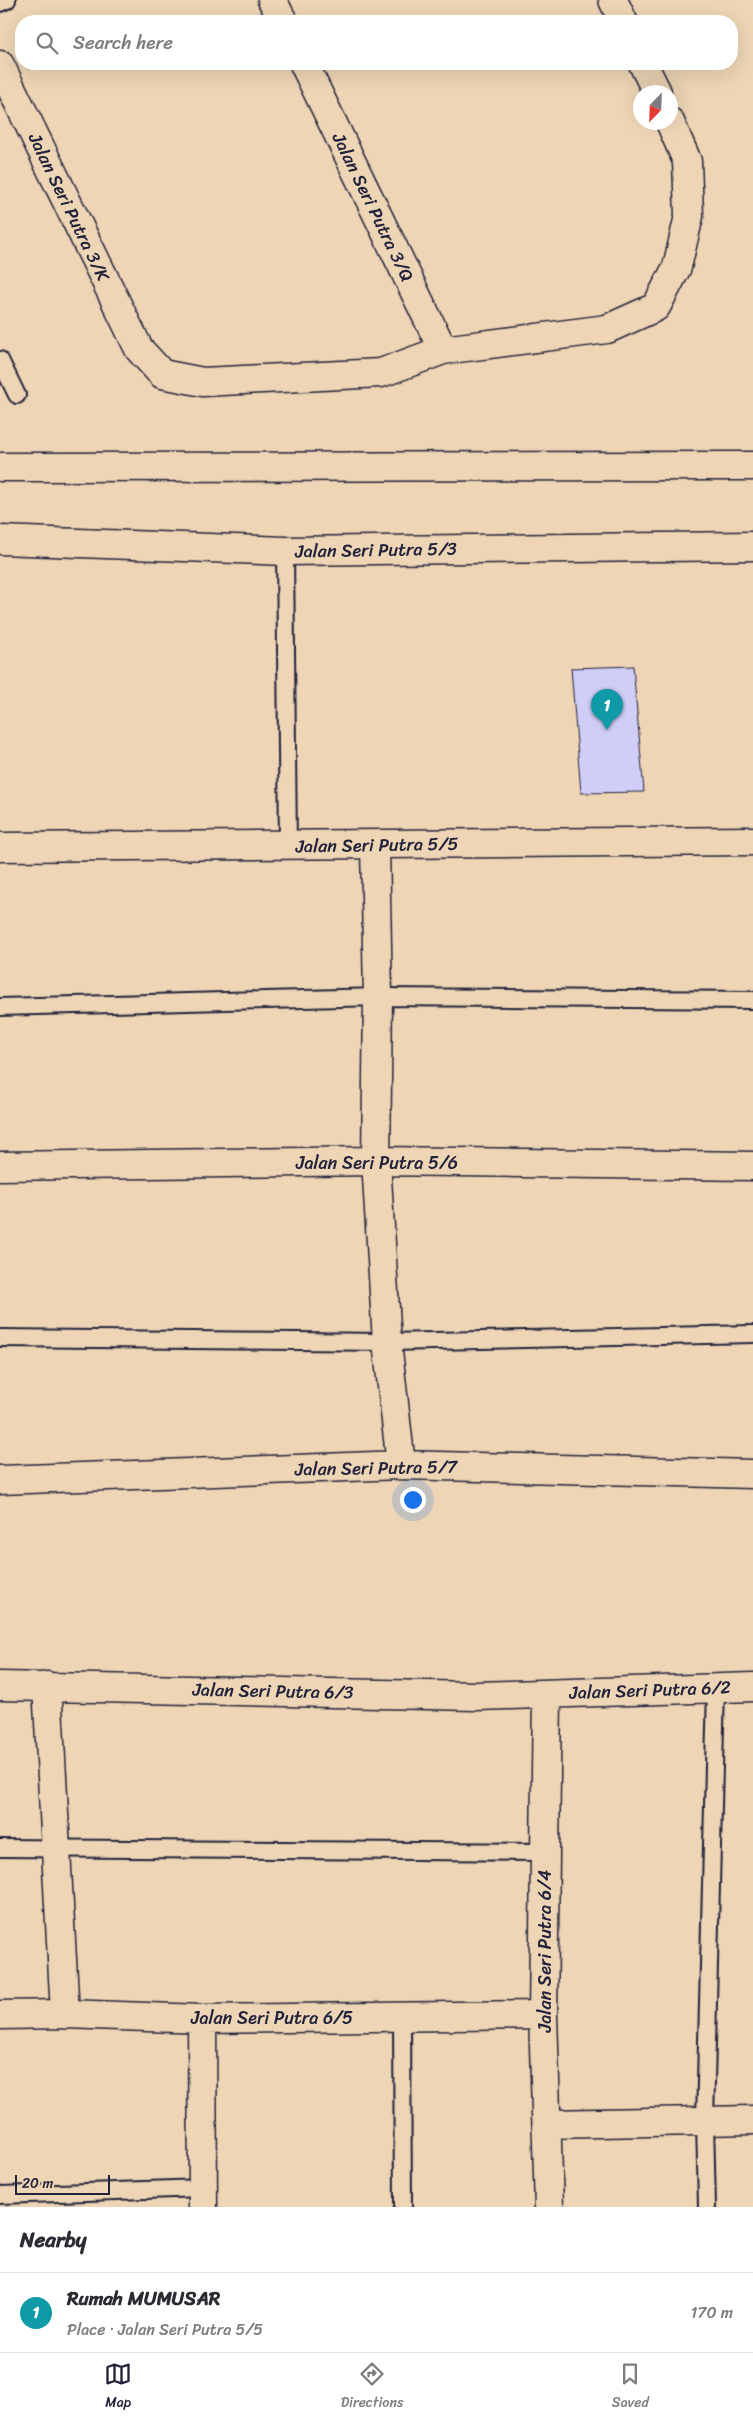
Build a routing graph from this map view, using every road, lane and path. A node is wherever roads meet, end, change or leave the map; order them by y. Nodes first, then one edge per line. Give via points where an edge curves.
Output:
1 (6, 0) edge
2 (272, 0) edge
3 (612, 0) edge
4 (0, 3) edge
5 (280, 15) edge
6 (620, 15) edge
7 (0, 65) edge
8 (307, 70) edge
9 (646, 70) edge
10 (654, 85) edge
11 (673, 130) edge
12 (443, 350) junction
13 (0, 360) edge
14 (17, 395) dead end
15 (753, 466) edge
16 (0, 467) edge
17 (0, 540) edge
18 (753, 546) edge
19 (285, 551) junction
20 (753, 841) edge
21 (288, 846) junction
22 (376, 846) junction
23 (0, 847) edge
24 (378, 997) junction
25 (753, 1000) edge
26 (0, 1007) edge
27 (376, 1161) junction
28 (0, 1166) edge
29 (753, 1166) edge
30 (753, 1334) edge
31 (0, 1338) edge
32 (387, 1342) junction
33 (401, 1465) junction
34 (753, 1474) edge
35 (0, 1480) edge
36 (0, 1686) edge
37 (47, 1686) junction
38 (753, 1687) edge
39 (716, 1688) junction
40 (547, 1694) junction
41 (0, 1848) edge
42 (56, 1848) junction
43 (545, 1852) junction
44 (65, 2014) junction
45 (0, 2015) edge
46 (543, 2016) junction
47 (402, 2018) junction
48 (202, 2019) junction
49 (753, 2120) edge
50 (705, 2121) junction
51 (546, 2124) junction
52 (0, 2195) edge
53 (203, 2197) edge
54 (403, 2207) edge
55 (549, 2207) edge
56 (707, 2207) edge

1 - 4 lane
2 - 5 street
3 - 6 street
7 - 12 street, Jalan Seri Putra 3/K via 139,349 162,374 202,382 381,373
8 - 12 street, Jalan Seri Putra 3/Q
9 - 10 street
11 - 12 street, Jalan Seri Putra 3/K via 687,161 689,216 677,267 656,307 607,329
13 - 14 lane
15 - 16 street
17 - 19 street, Jalan Seri Putra 5/3
18 - 19 street, Jalan Seri Putra 5/3
19 - 21 lane
20 - 22 street, Jalan Seri Putra 5/5
21 - 22 street, Jalan Seri Putra 5/5
21 - 23 street, Jalan Seri Putra 5/5
22 - 24 street
24 - 25 lane
24 - 26 lane
24 - 27 street
27 - 28 street, Jalan Seri Putra 5/6
27 - 29 street, Jalan Seri Putra 5/6
27 - 32 street
30 - 32 lane
31 - 32 lane
32 - 33 street
33 - 34 street, Jalan Seri Putra 5/7
33 - 35 street, Jalan Seri Putra 5/7
36 - 37 street, Jalan Seri Putra 6/3
37 - 40 street, Jalan Seri Putra 6/3 via 476,1696
37 - 42 street
38 - 39 street, Jalan Seri Putra 6/2
39 - 40 street, Jalan Seri Putra 6/2
39 - 50 lane
40 - 43 street, Jalan Seri Putra 6/4
41 - 42 lane
42 - 43 lane
42 - 44 street
43 - 46 street, Jalan Seri Putra 6/4
44 - 45 street, Jalan Seri Putra 6/5
44 - 48 street, Jalan Seri Putra 6/5
46 - 47 street, Jalan Seri Putra 6/5
46 - 51 street, Jalan Seri Putra 6/4
47 - 48 street, Jalan Seri Putra 6/5
47 - 54 lane
48 - 53 street
49 - 50 street
50 - 51 street
50 - 56 lane
51 - 55 street, Jalan Seri Putra 6/4
52 - 53 lane

